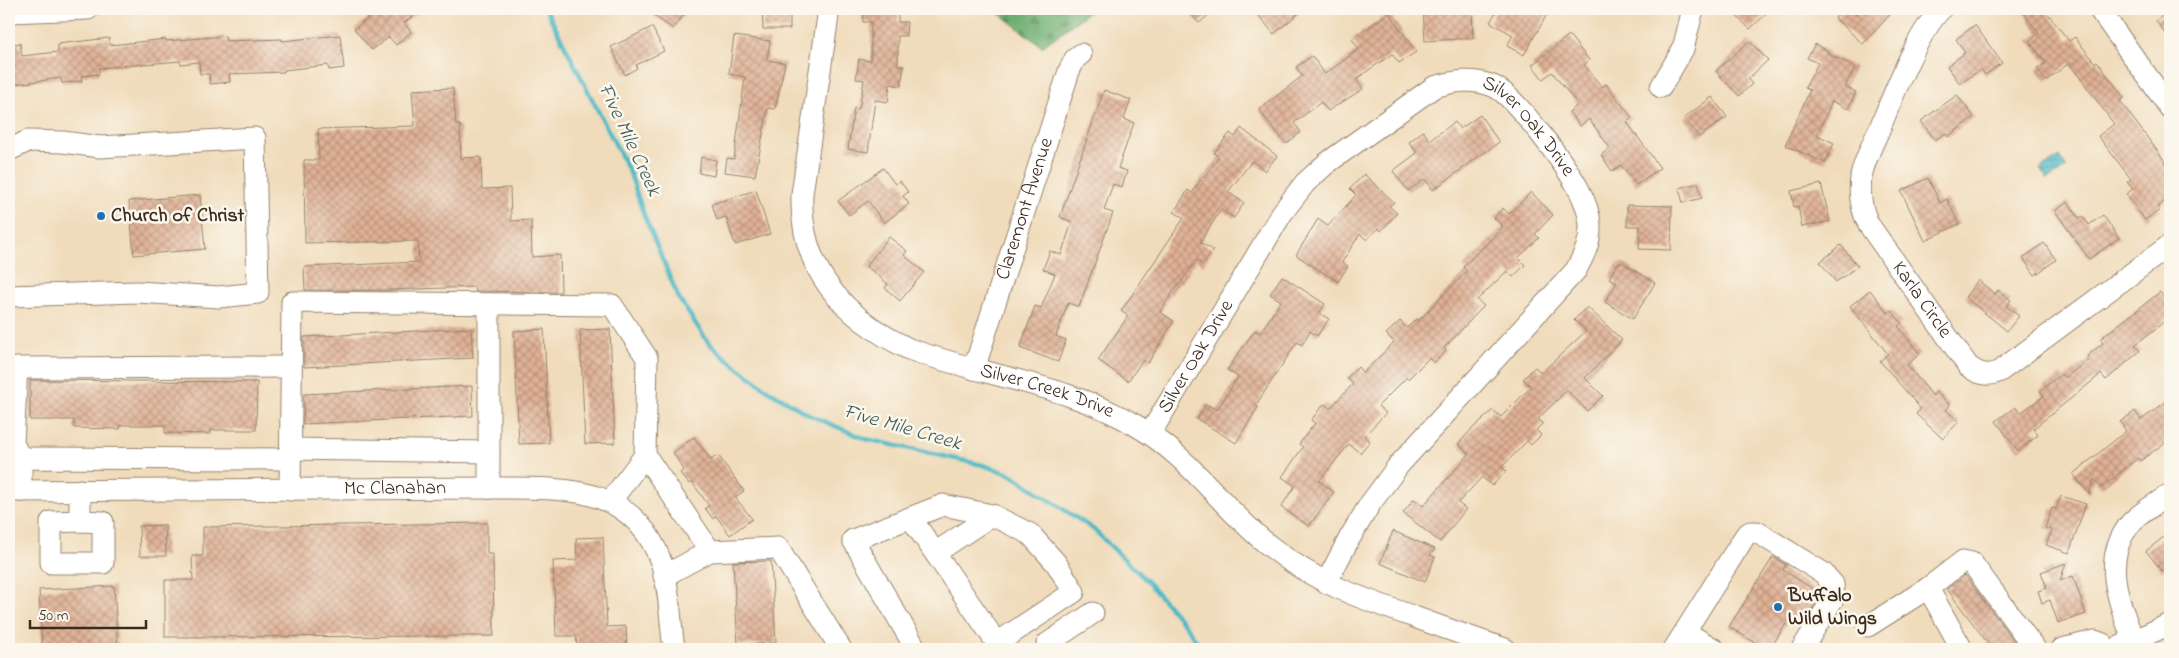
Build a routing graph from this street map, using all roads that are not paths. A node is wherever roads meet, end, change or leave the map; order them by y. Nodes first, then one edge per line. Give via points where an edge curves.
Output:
1 (88, 9) edge
2 (829, 9) edge
3 (1693, 9) edge
4 (1941, 9) edge
5 (2099, 9) edge
6 (9, 12) edge
7 (1081, 54) dead end
8 (1661, 88) dead end
9 (2170, 108) edge
10 (9, 150) edge
11 (2170, 245) edge
12 (9, 296) edge
13 (489, 304) junction
14 (290, 367) junction
15 (974, 369) junction
16 (1150, 434) junction
17 (488, 452) junction
18 (290, 454) junction
19 (645, 455) junction
20 (21, 458) junction
21 (489, 488) junction
22 (80, 490) junction
23 (290, 490) junction
24 (15, 491) edge
25 (2170, 494) edge
26 (610, 502) junction
27 (992, 515) junction
28 (911, 518) junction
29 (80, 521) dead end
30 (710, 550) junction
31 (935, 553) junction
32 (664, 576) junction
33 (1326, 583) junction
34 (1928, 588) junction
35 (1093, 613) dead end
36 (2170, 624) edge
37 (1868, 626) dead end
38 (1679, 640) edge
39 (999, 646) edge
40 (2128, 646) edge
41 (674, 649) edge
42 (841, 649) edge
43 (916, 649) edge
44 (1050, 649) edge
45 (1505, 649) edge
46 (1714, 649) edge
47 (1802, 649) edge
48 (1962, 649) edge
49 (2035, 649) edge
50 (2062, 649) edge
51 (2105, 649) edge

1 - 6 street
2 - 15 street, Silver Creek Drive via 802,194 801,214 809,250 828,286 865,324 909,349
3 - 8 street via 1683,49
4 - 11 street, Karla Circle via 1924,30 1893,95 1865,162 1860,188 1862,207 1869,225 1968,366 1986,375 2000,372
5 - 9 street
7 - 15 street, Claremont Avenue via 1069,71
10 - 12 street via 28,141 100,147 255,138 258,293 219,297 137,292
13 - 14 street via 292,302
13 - 17 street
13 - 19 street via 612,305 647,358
14 - 18 street
14 - 20 street via 17,368 13,444
15 - 16 street, Silver Creek Drive via 1094,404
16 - 33 street, Silver Creek Drive via 1182,459 1269,545
16 - 33 street, Silver Oak Drive via 1282,213 1305,183 1327,163 1434,87 1453,81 1476,81 1495,87 1508,96 1529,119 1577,186 1590,223 1587,249 1576,270 1398,466 1362,518
17 - 18 street
17 - 21 street
18 - 20 street
18 - 23 street
19 - 26 street
19 - 30 street
20 - 24 street
21 - 23 street, Mc Clanahan
21 - 26 street, Mc Clanahan via 575,490
22 - 23 street, Mc Clanahan
22 - 24 street, Mc Clanahan
22 - 29 street
25 - 40 street via 2131,523 2115,557 2114,582
26 - 32 street, Mc Clanahan via 639,524 655,550
27 - 28 street via 943,505
27 - 31 street
27 - 39 street via 1030,534 1056,564 1074,592
28 - 31 street
28 - 43 street via 853,540
30 - 32 street
30 - 42 street via 778,548
31 - 39 street
32 - 41 street, Mc Clanahan
33 - 45 street, Silver Creek Drive
34 - 37 street
34 - 48 street
34 - 49 street via 1963,561 1972,563
35 - 44 street via 1047,644
36 - 40 street
38 - 46 street
38 - 47 street via 1745,536 1757,532 1823,573 1833,584 1834,598
50 - 51 street via 2095,641 2103,644

